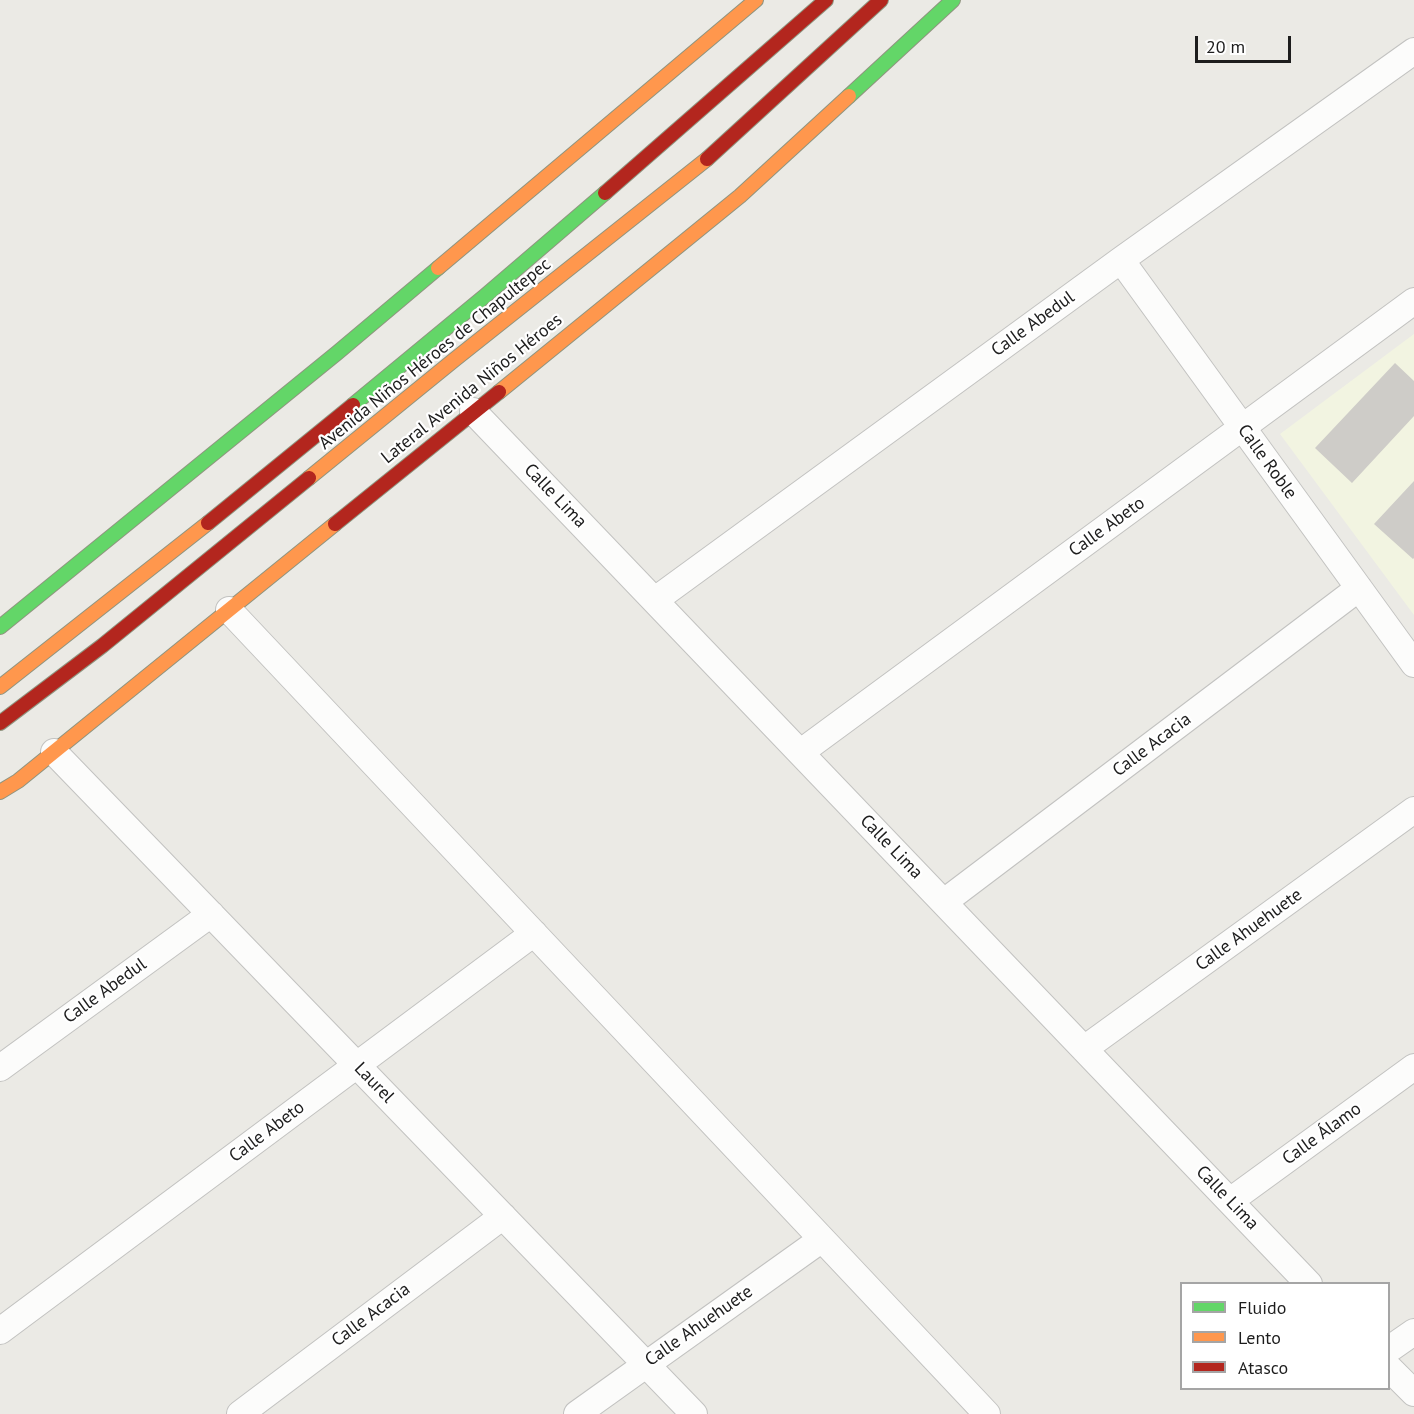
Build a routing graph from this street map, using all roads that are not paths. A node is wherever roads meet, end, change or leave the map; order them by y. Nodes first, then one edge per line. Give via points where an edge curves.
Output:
1 (826, 0) edge
2 (881, 0) edge
3 (953, 0) edge
4 (760, 2) edge
5 (1414, 51) edge
6 (1121, 260) junction
7 (1414, 301) edge
8 (473, 411) junction
9 (1242, 428) junction
10 (1359, 588) junction
11 (655, 600) junction
12 (229, 610) junction
13 (0, 627) edge
14 (1414, 664) edge
15 (0, 687) edge
16 (0, 723) edge
17 (54, 752) junction
18 (801, 752) junction
19 (0, 792) edge
20 (1414, 810) edge
21 (944, 902) junction
22 (211, 914) junction
23 (534, 933) junction
24 (1084, 1049) junction
25 (357, 1065) junction
26 (1414, 1067) edge
27 (0, 1068) edge
28 (1230, 1201) junction
29 (503, 1216) junction
30 (822, 1239) junction
31 (1307, 1282) edge
32 (0, 1331) edge
33 (1414, 1332) edge
34 (1390, 1349) edge
35 (646, 1365) junction
36 (1390, 1367) edge
37 (1414, 1393) edge
38 (240, 1414) edge
39 (577, 1414) edge
40 (693, 1414) edge
41 (987, 1414) edge

1 - 15 main road, Avenida Niños Héroes de Chapultepec via 418,352
2 - 16 main road, Avenida Niños Héroes de Chapultepec via 718,150 102,646
3 - 8 main road, Lateral Avenida Niños Héroes via 740,196
4 - 13 main road via 744,11 337,353
5 - 6 street, Calle Abedul
6 - 9 street, Calle Roble
6 - 11 street, Calle Abedul
7 - 9 street, Calle Abeto
8 - 11 street, Calle Lima
8 - 12 main road, Lateral Avenida Niños Héroes
9 - 10 street, Calle Roble
9 - 18 street, Calle Abeto
10 - 14 street, Calle Roble
10 - 21 street, Calle Acacia
11 - 18 street, Calle Lima
12 - 17 main road, Lateral Avenida Niños Héroes
12 - 23 street
17 - 19 main road, Lateral Avenida Niños Héroes
17 - 22 street, Laurel
18 - 21 street, Calle Lima
20 - 24 street, Calle Ahuehuete
21 - 24 street, Calle Lima
22 - 25 street, Laurel
22 - 27 street, Calle Abedul
23 - 25 street, Calle Abeto
23 - 30 street
24 - 28 street, Calle Lima
25 - 29 street, Laurel
25 - 32 street, Calle Abeto
26 - 28 street, Calle Álamo
28 - 31 street, Calle Lima
29 - 35 street, Laurel
29 - 38 street, Calle Acacia
30 - 35 street, Calle Ahuehuete
30 - 41 street
33 - 34 street
35 - 39 street, Calle Ahuehuete
35 - 40 street, Laurel
36 - 37 street

